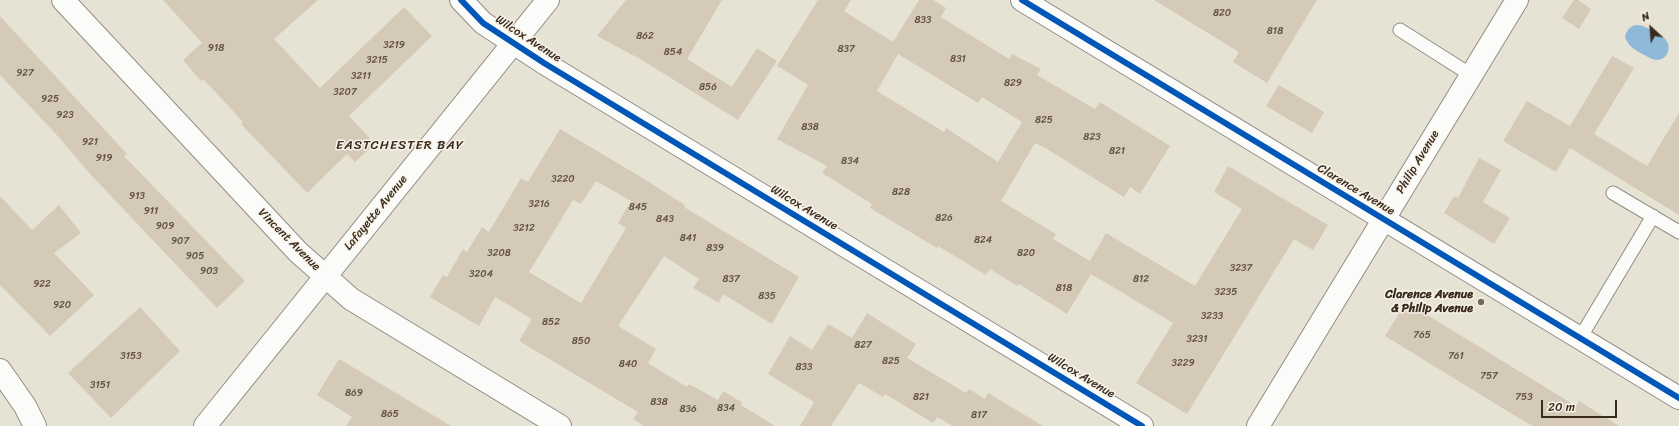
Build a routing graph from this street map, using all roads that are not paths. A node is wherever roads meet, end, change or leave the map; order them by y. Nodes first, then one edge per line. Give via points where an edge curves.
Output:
1 (63, 0) edge
2 (461, 0) edge
3 (548, 0) edge
4 (1022, 0) edge
5 (1517, 0) edge
6 (1400, 30) dead end
7 (513, 43) junction
8 (1471, 75) junction
9 (1613, 193) dead end
10 (1653, 216) junction
11 (1384, 219) junction
12 (1679, 232) edge
13 (325, 277) junction
14 (1580, 338) junction
15 (0, 370) edge
16 (1679, 398) edge
17 (35, 426) edge
18 (205, 426) edge
19 (560, 426) edge
20 (1142, 426) edge
21 (1258, 426) edge

1 - 13 street, Vincent Avenue via 290,244
2 - 7 street, Wilcox Avenue via 483,23
3 - 7 street, Lafayette Avenue
4 - 11 street, Clarence Avenue
5 - 8 street, Philip Avenue
6 - 8 lane
7 - 13 street, Lafayette Avenue
7 - 20 street, Wilcox Avenue
8 - 11 street, Philip Avenue
9 - 10 lane
10 - 12 lane
10 - 14 lane
11 - 14 street, Clarence Avenue
11 - 21 street, Philip Avenue
13 - 18 street, Lafayette Avenue
13 - 19 street, Vincent Avenue via 351,299
14 - 16 street, Clarence Avenue
15 - 17 street via 25,406

